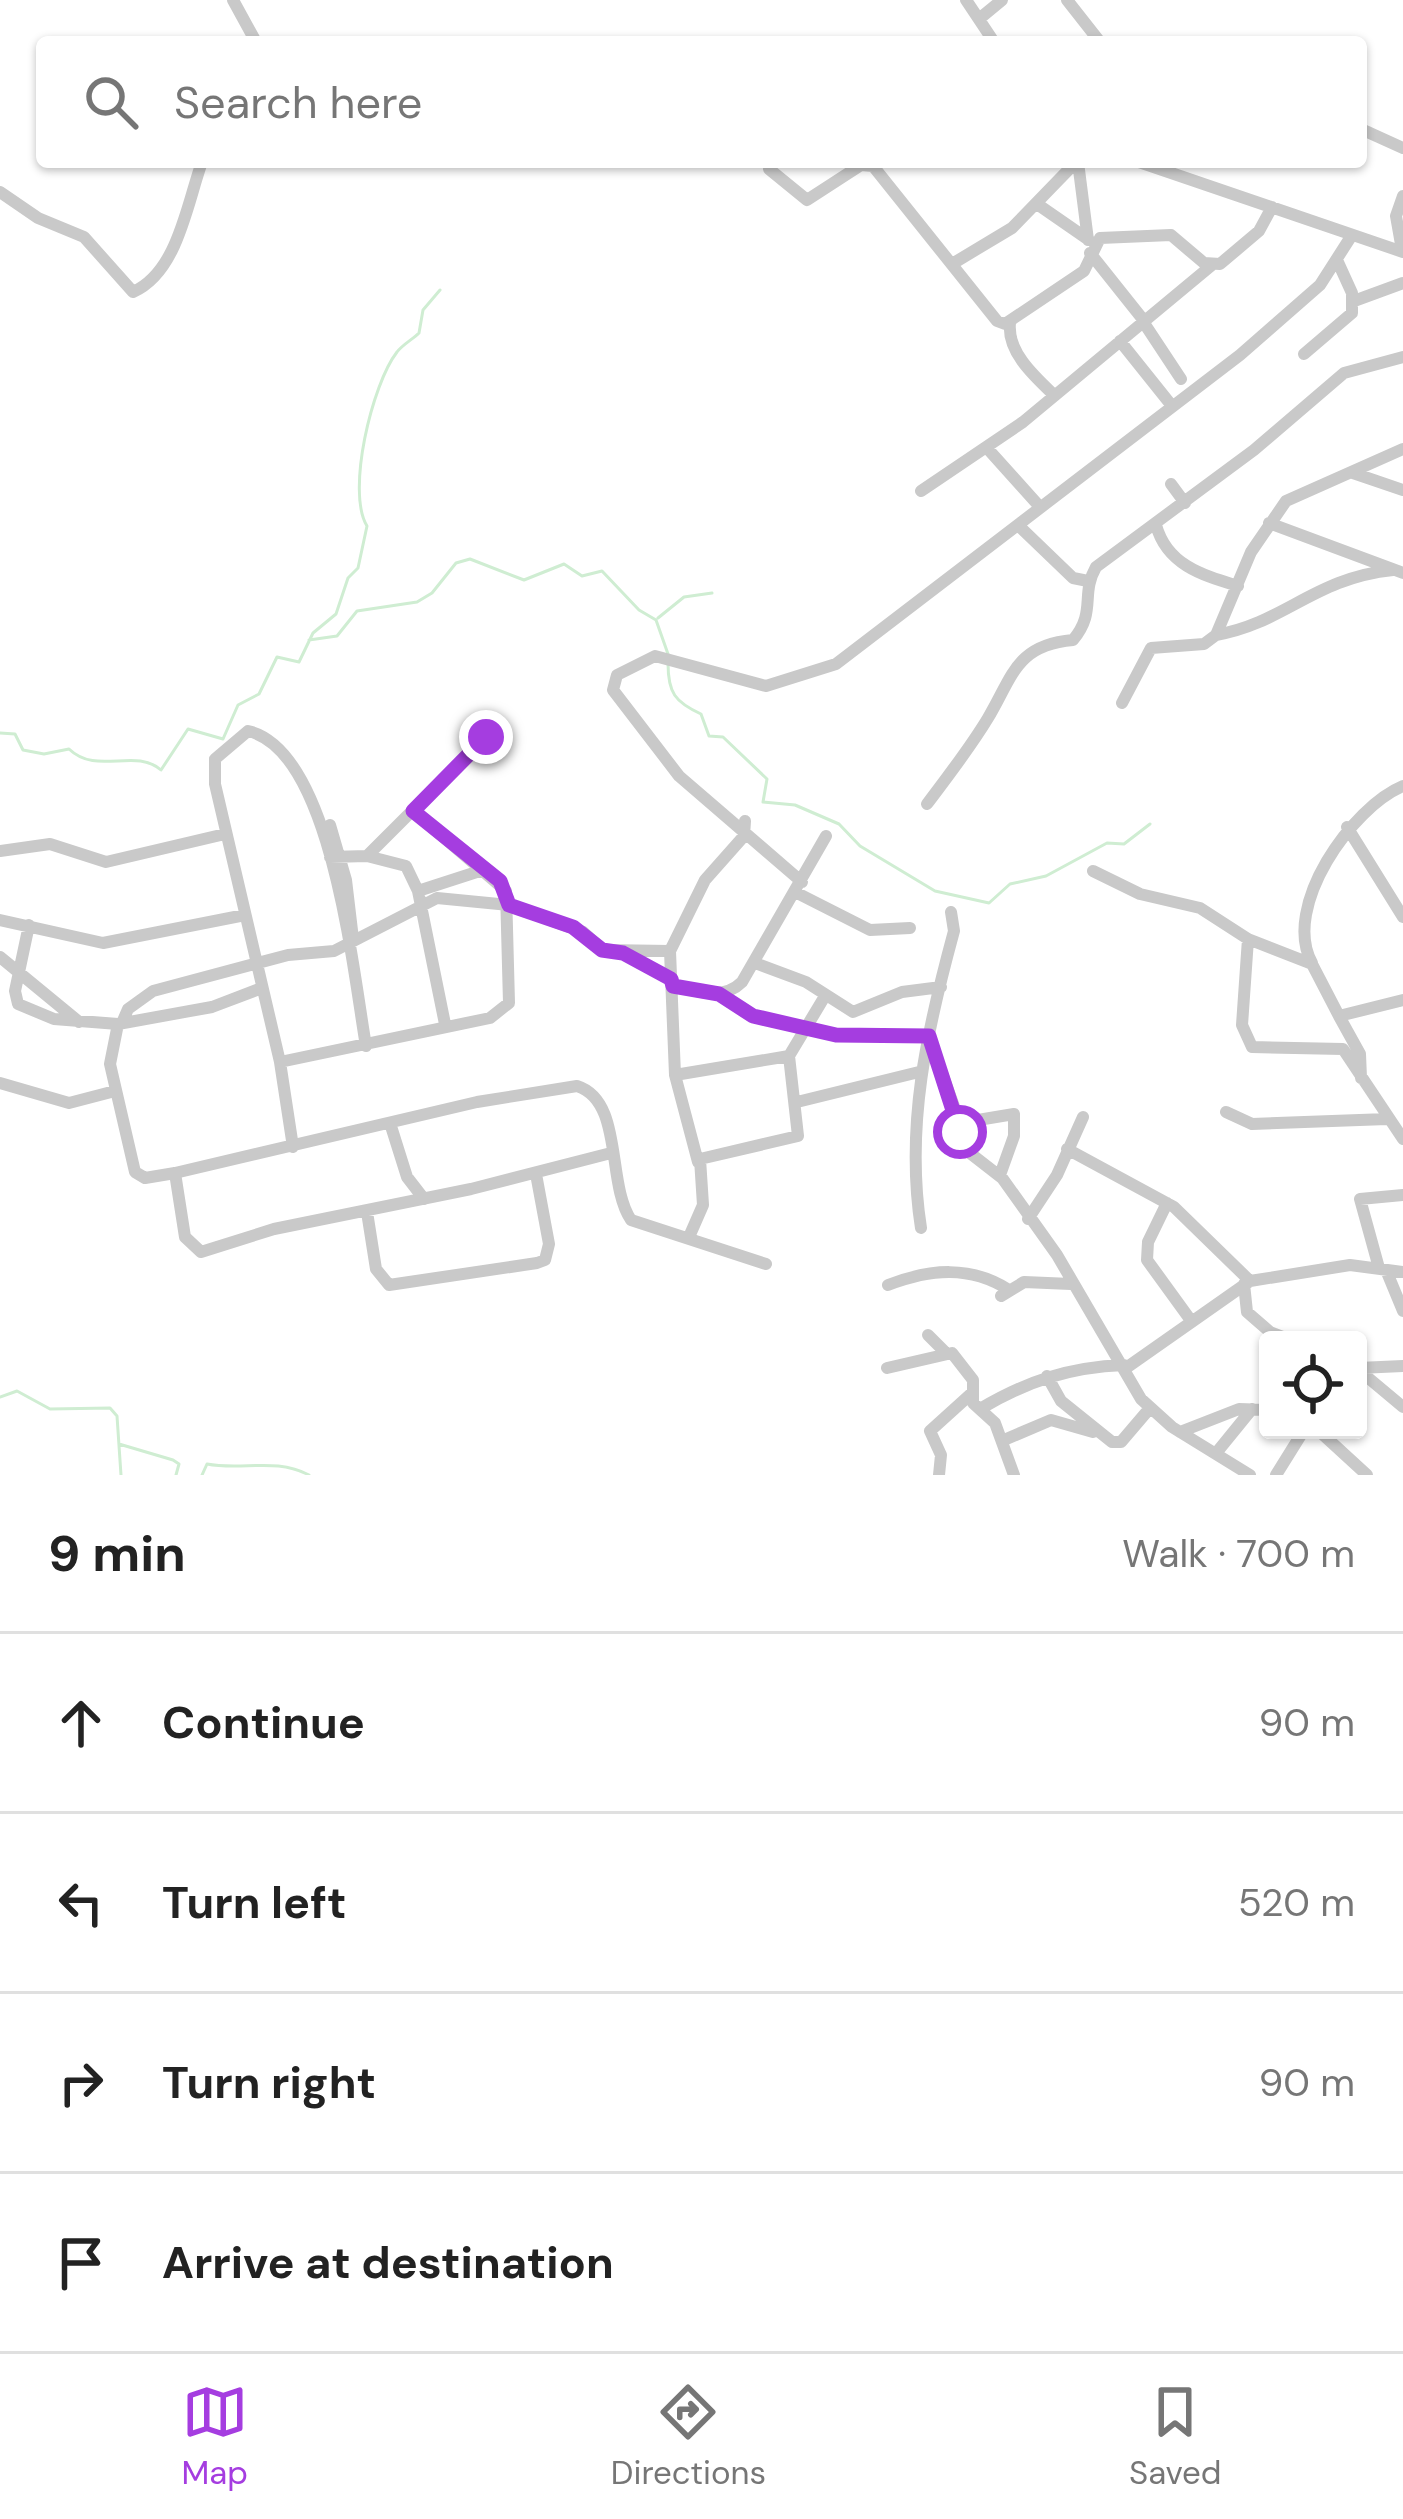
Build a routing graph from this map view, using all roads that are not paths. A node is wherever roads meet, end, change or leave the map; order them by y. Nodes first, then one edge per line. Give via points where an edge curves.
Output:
1 (233, 0) edge
2 (966, 0) edge
3 (1002, 0) edge
4 (1067, 0) edge
5 (979, 19) junction
6 (253, 36) edge
7 (990, 36) edge
8 (1095, 36) edge
9 (1367, 132) edge
10 (1403, 148) edge
11 (200, 168) edge
12 (857, 168) edge
13 (873, 168) edge
14 (1071, 168) edge
15 (1078, 168) edge
16 (1157, 168) edge
17 (769, 169) dead end
18 (0, 193) edge
19 (1403, 196) edge
20 (1037, 204) junction
21 (1273, 207) junction
22 (1352, 235) junction
23 (1091, 244) junction
24 (1402, 251) edge
25 (1337, 260) junction
26 (952, 264) junction
27 (1212, 265) junction
28 (1403, 283) edge
29 (1354, 301) junction
30 (1010, 322) junction
31 (1144, 323) junction
32 (1120, 341) junction
33 (1304, 354) dead end
34 (1403, 357) edge
35 (1181, 379) dead end
36 (1054, 395) junction
37 (1172, 406) junction
38 (987, 448) junction
39 (1403, 449) edge
40 (1352, 472) junction
41 (1171, 484) dead end
42 (1403, 490) edge
43 (922, 491) dead end
44 (1185, 503) junction
45 (1040, 507) junction
46 (1270, 523) junction
47 (1156, 525) junction
48 (1018, 526) junction
49 (1398, 572) edge
50 (1088, 581) junction
51 (1238, 586) junction
52 (1216, 635) junction
53 (1122, 703) dead end
54 (486, 737) dead end
55 (1403, 786) edge
56 (926, 804) dead end
57 (413, 811) junction
58 (745, 820) dead end
59 (1347, 827) junction
60 (225, 834) junction
61 (744, 836) junction
62 (826, 836) dead end
63 (0, 851) edge
64 (367, 856) junction
65 (336, 857) junction
66 (486, 869) junction
67 (1093, 871) dead end
68 (800, 888) junction
69 (420, 897) junction
70 (509, 905) junction
71 (1402, 909) edge
72 (951, 912) dead end
73 (245, 915) junction
74 (0, 920) edge
75 (29, 926) junction
76 (910, 928) dead end
77 (1248, 939) junction
78 (350, 942) junction
79 (670, 951) junction
80 (623, 953) junction
81 (0, 957) edge
82 (755, 963) junction
83 (1312, 964) junction
84 (256, 966) junction
85 (18, 975) junction
86 (672, 982) junction
87 (941, 987) junction
88 (262, 988) junction
89 (719, 994) junction
90 (825, 997) junction
91 (1403, 1000) edge
92 (0, 1003) edge
93 (18, 1004) junction
94 (1339, 1016) junction
95 (80, 1023) junction
96 (120, 1024) junction
97 (446, 1024) junction
98 (807, 1029) junction
99 (929, 1036) junction
100 (366, 1046) junction
101 (789, 1056) junction
102 (280, 1062) junction
103 (919, 1072) junction
104 (674, 1075) junction
105 (1361, 1079) junction
106 (0, 1083) edge
107 (115, 1091) junction
108 (797, 1102) junction
109 (1226, 1112) dead end
110 (1083, 1117) dead end
111 (1388, 1119) junction
112 (960, 1123) junction
113 (390, 1124) junction
114 (1403, 1138) edge
115 (293, 1147) junction
116 (1067, 1149) junction
117 (611, 1153) junction
118 (698, 1162) junction
119 (175, 1173) junction
120 (536, 1174) junction
121 (1002, 1178) junction
122 (1403, 1195) edge
123 (424, 1199) junction
124 (1167, 1203) junction
125 (367, 1212) junction
126 (1028, 1219) junction
127 (921, 1228) dead end
128 (689, 1238) junction
129 (766, 1264) dead end
130 (1382, 1269) junction
131 (1403, 1272) edge
132 (1247, 1283) junction
133 (1071, 1284) junction
134 (888, 1285) dead end
135 (1403, 1310) edge
136 (1192, 1322) junction
137 (1269, 1331) edge
138 (928, 1335) dead end
139 (944, 1351) junction
140 (1125, 1366) junction
141 (1403, 1366) edge
142 (887, 1368) dead end
143 (1367, 1369) edge
144 (1047, 1376) junction
145 (1367, 1376) edge
146 (972, 1393) junction
147 (1403, 1407) edge
148 (1150, 1408) junction
149 (1252, 1408) junction
150 (980, 1409) junction
151 (1259, 1409) edge
152 (1180, 1432) junction
153 (1105, 1437) junction
154 (1298, 1439) edge
155 (1328, 1439) edge
156 (1004, 1440) junction
157 (1217, 1452) junction
158 (939, 1475) edge
159 (1014, 1475) edge
160 (1250, 1475) edge
161 (1276, 1475) edge
162 (1366, 1475) edge

1 - 6 street
2 - 5 street
3 - 5 street
4 - 8 street
5 - 7 street
9 - 10 street
11 - 18 street via 178,238 139,291 124,288 84,238
12 - 17 street via 807,200
13 - 26 street
14 - 20 street
15 - 23 street
16 - 21 street
19 - 24 street via 1396,216
20 - 23 street
20 - 26 street
21 - 22 street
21 - 27 street via 1252,238
22 - 24 street
22 - 25 street
23 - 27 street via 1172,235
23 - 30 street via 1084,271
23 - 31 street
25 - 29 street
25 - 37 street via 1240,355
26 - 30 street via 997,321
27 - 31 street
28 - 29 street
29 - 33 street via 1346,322
30 - 36 street via 1020,357
31 - 32 street
31 - 35 street
32 - 36 street
32 - 37 street
34 - 44 street via 1345,373
36 - 38 street
37 - 45 street
38 - 43 street
38 - 45 street
39 - 40 street
40 - 42 street
40 - 46 street via 1286,501
41 - 44 street
44 - 47 street
45 - 48 street
46 - 49 street
46 - 51 street
47 - 50 street
47 - 51 street via 1180,563
48 - 50 street via 1072,578
48 - 61 street via 809,676 766,686 655,656 617,675 613,690 659,752
49 - 52 street via 1348,575 1251,628
50 - 56 street via 1091,608 1079,632 1016,665
51 - 52 street
52 - 53 street via 1204,644 1151,648
54 - 57 street
55 - 59 street
57 - 64 street
57 - 66 street
58 - 61 street
59 - 71 street
59 - 83 street via 1310,897 1305,942
60 - 63 street via 106,862 50,844
60 - 65 street via 215,759 248,731 282,754 320,808
60 - 73 street
61 - 68 street
61 - 79 street via 704,880
62 - 68 street
64 - 65 street
64 - 69 street via 406,866
65 - 78 street
66 - 69 street
66 - 70 street
67 - 77 street via 1140,894 1200,908
68 - 76 street via 871,930
68 - 82 street
69 - 70 street
69 - 78 street
69 - 97 street
70 - 80 street
70 - 97 street via 509,1003 490,1018
72 - 87 street
73 - 75 street via 103,943
73 - 84 street
74 - 75 street
75 - 85 street
77 - 83 street
77 - 105 street via 1242,1025 1252,1047 1343,1049
78 - 84 street
78 - 100 street
79 - 80 street
79 - 86 street
80 - 86 street
81 - 85 street
82 - 89 street via 732,992
82 - 90 street
83 - 94 street
84 - 88 street
84 - 96 street via 141,997
85 - 93 street
85 - 95 street
86 - 89 street
86 - 104 street
87 - 90 street via 853,1012
87 - 99 street
88 - 96 street via 212,1007
88 - 102 street
89 - 98 street via 753,1016
90 - 98 street
91 - 94 street
92 - 93 street
93 - 95 street via 33,1015
94 - 105 street via 1360,1054
95 - 96 street
96 - 107 street via 110,1045
97 - 100 street
98 - 99 street via 862,1039
98 - 101 street
99 - 103 street
99 - 112 street
100 - 102 street
101 - 104 street
101 - 108 street
102 - 115 street
103 - 108 street
103 - 127 street
104 - 118 street
105 - 111 street
106 - 107 street via 69,1103
107 - 119 street via 135,1172
108 - 118 street via 799,1136
109 - 111 street via 1252,1124
110 - 116 street
111 - 114 street
112 - 121 street via 966,1150
112 - 121 street via 1014,1114
113 - 115 street
113 - 117 street via 578,1086 602,1104
113 - 123 street via 406,1177
115 - 119 street
116 - 124 street
116 - 126 street
117 - 120 street
117 - 128 street via 631,1220
118 - 128 street via 703,1205
119 - 125 street via 185,1238 201,1252
120 - 123 street
120 - 125 street via 549,1244 537,1263 389,1285 376,1269
121 - 126 street
122 - 130 street via 1360,1199
123 - 125 street
124 - 132 street via 1216,1243
124 - 136 street via 1147,1260
126 - 133 street
128 - 129 street
130 - 131 street
130 - 132 street via 1304,1269
130 - 135 street
132 - 136 street
132 - 137 street via 1247,1312
133 - 134 street via 1024,1282 1005,1293 984,1276 948,1270
133 - 140 street
136 - 140 street
138 - 139 street
139 - 142 street
139 - 146 street via 970,1372
140 - 144 street
140 - 148 street
141 - 143 street
144 - 150 street
144 - 153 street via 1061,1400
145 - 147 street
146 - 150 street
146 - 158 street via 930,1431
148 - 152 street
148 - 153 street via 1118,1444
149 - 151 street
149 - 152 street
149 - 157 street
150 - 156 street
152 - 157 street
153 - 156 street via 1051,1420
154 - 161 street
155 - 162 street
156 - 159 street
157 - 160 street

